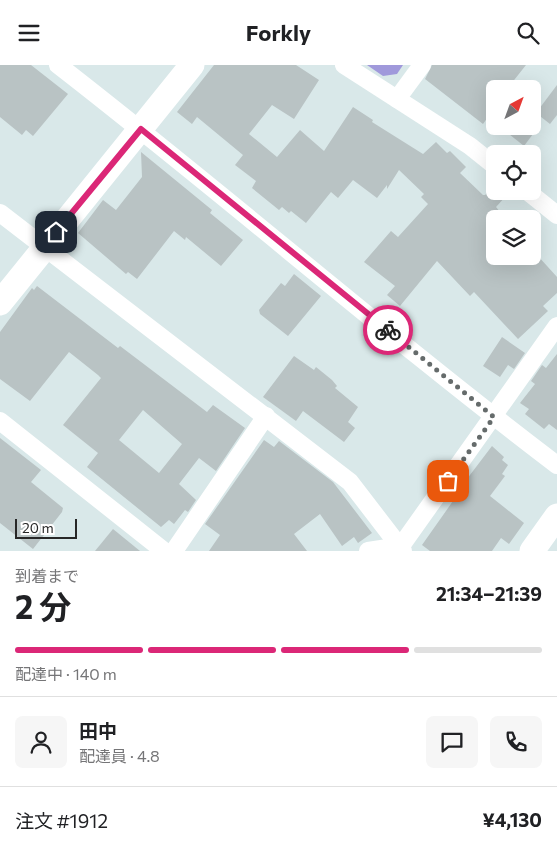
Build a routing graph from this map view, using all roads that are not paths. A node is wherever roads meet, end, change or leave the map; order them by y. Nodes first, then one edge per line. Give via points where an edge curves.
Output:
1 (58, 65) edge
2 (192, 65) edge
3 (344, 65) edge
4 (422, 65) edge
5 (397, 99) junction
6 (141, 129) junction
7 (486, 159) edge
8 (538, 200) edge
9 (0, 213) edge
10 (557, 215) edge
11 (44, 247) junction
12 (0, 303) edge
13 (557, 326) edge
14 (266, 416) junction
15 (494, 417) junction
16 (0, 421) edge
17 (557, 465) edge
18 (557, 515) edge
19 (402, 549) edge
20 (164, 551) edge
21 (174, 551) edge
22 (368, 551) edge
23 (532, 551) edge

1 - 6 street
2 - 6 street
3 - 5 street
4 - 5 street
5 - 7 street
6 - 11 street
6 - 15 street
8 - 10 street
9 - 11 street
11 - 12 street
11 - 14 street
13 - 15 street
14 - 19 street via 350,482
14 - 21 street
15 - 17 street
15 - 19 street
16 - 20 street
18 - 23 street
19 - 22 street

